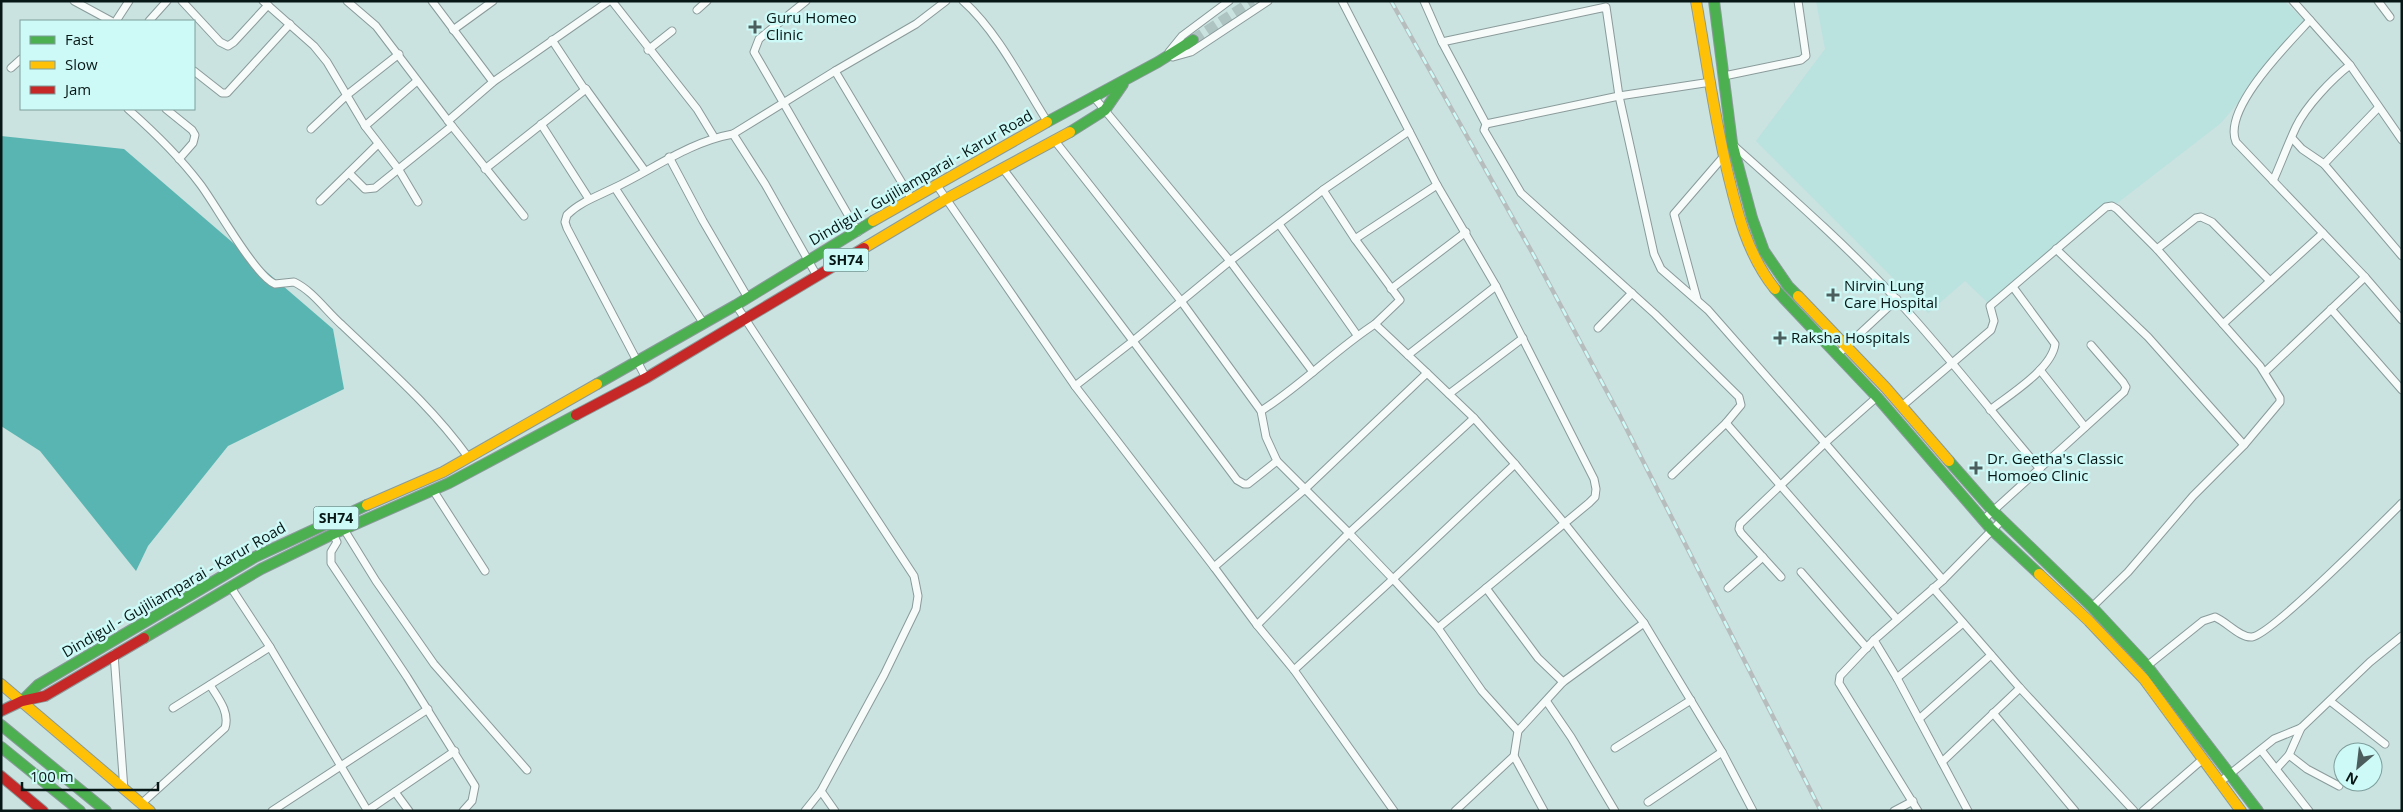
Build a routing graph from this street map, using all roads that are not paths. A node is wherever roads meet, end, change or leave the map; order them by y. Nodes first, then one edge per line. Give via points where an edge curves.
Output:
1 (74, 1) edge
2 (129, 1) edge
3 (167, 1) edge
4 (182, 1) edge
5 (347, 1) edge
6 (432, 1) edge
7 (493, 1) edge
8 (610, 1) edge
9 (707, 1) edge
10 (791, 1) edge
11 (806, 1) edge
12 (946, 1) edge
13 (963, 1) edge
14 (1229, 1) edge
15 (1268, 1) edge
16 (1342, 1) edge
17 (1424, 1) edge
18 (1696, 1) edge
19 (1714, 1) edge
20 (1798, 1) edge
21 (2294, 1) edge
22 (2378, 1) edge
23 (266, 3) edge
24 (1605, 4) edge
25 (796, 9) junction
26 (697, 10) dead end
27 (2390, 17) dead end
28 (109, 20) edge
29 (117, 20) edge
30 (150, 20) edge
31 (2310, 20) junction
32 (290, 24) junction
33 (453, 30) junction
34 (672, 31) dead end
35 (552, 40) junction
36 (1193, 40) tunnel mouth
37 (1442, 42) junction
38 (648, 50) junction
39 (399, 54) junction
40 (20, 60) edge
41 (1163, 60) junction
42 (2350, 65) junction
43 (11, 68) dead end
44 (835, 71) junction
45 (195, 72) edge
46 (1724, 76) junction
47 (417, 81) junction
48 (493, 82) junction
49 (1124, 82) junction
50 (1711, 82) junction
51 (586, 88) junction
52 (347, 95) junction
53 (1093, 96) junction
54 (1619, 96) junction
55 (782, 104) junction
56 (2378, 108) junction
57 (129, 110) edge
58 (167, 110) edge
59 (1105, 110) junction
60 (1047, 122) junction
61 (450, 124) junction
62 (541, 124) junction
63 (1486, 124) junction
64 (365, 126) junction
65 (311, 128) dead end
66 (1409, 131) junction
67 (733, 134) junction
68 (714, 137) junction
69 (2292, 138) junction
70 (2402, 140) edge
71 (1055, 141) junction
72 (1732, 143) junction
73 (378, 144) junction
74 (1724, 156) junction
75 (669, 157) junction
76 (179, 159) junction
77 (2324, 164) junction
78 (485, 169) junction
79 (399, 170) junction
80 (1004, 170) junction
81 (645, 171) junction
82 (349, 173) junction
83 (2273, 181) junction
84 (1437, 185) junction
85 (938, 186) junction
86 (615, 188) junction
87 (1323, 190) junction
88 (911, 198) junction
89 (589, 199) junction
90 (946, 199) junction
91 (320, 200) dead end
92 (418, 202) dead end
93 (524, 216) dead end
94 (1279, 224) junction
95 (858, 232) junction
96 (1466, 232) junction
97 (2323, 233) junction
98 (1355, 239) junction
99 (2056, 249) junction
100 (2157, 249) junction
101 (2402, 256) edge
102 (1230, 260) junction
103 (808, 261) junction
104 (817, 276) junction
105 (2365, 278) junction
106 (2270, 281) junction
107 (1496, 286) junction
108 (2013, 287) junction
109 (1391, 289) junction
110 (1632, 293) junction
111 (748, 298) junction
112 (1897, 299) junction
113 (1697, 300) junction
114 (1181, 301) junction
115 (736, 305) junction
116 (2331, 309) junction
117 (745, 319) junction
118 (2402, 320) edge
119 (704, 324) junction
120 (1375, 324) junction
121 (2223, 324) junction
122 (1598, 328) dead end
123 (1358, 336) junction
124 (1523, 338) junction
125 (1133, 341) junction
126 (2091, 344) dead end
127 (1845, 346) junction
128 (1408, 355) junction
129 (1837, 355) junction
130 (638, 361) junction
131 (1952, 361) junction
132 (2040, 370) junction
133 (1313, 372) junction
134 (2265, 372) junction
135 (1427, 374) junction
136 (646, 378) junction
137 (1075, 386) junction
138 (2402, 390) edge
139 (1449, 394) junction
140 (1877, 397) junction
141 (1902, 406) junction
142 (1990, 410) junction
143 (1261, 411) junction
144 (1474, 418) junction
145 (1726, 423) junction
146 (2085, 427) junction
147 (1825, 443) junction
148 (2244, 445) junction
149 (468, 457) junction
150 (1277, 461) junction
151 (1515, 464) junction
152 (2040, 469) junction
153 (1672, 475) dead end
154 (1782, 486) junction
155 (1305, 489) junction
156 (433, 490) junction
157 (2402, 503) edge
158 (1993, 511) junction
159 (337, 518) junction
160 (1984, 520) junction
161 (2002, 520) junction
162 (1565, 524) junction
163 (344, 529) junction
164 (1991, 529) junction
165 (1349, 533) junction
166 (333, 534) junction
167 (1763, 557) junction
168 (1214, 567) junction
169 (485, 571) dead end
170 (1801, 572) dead end
171 (1781, 576) dead end
172 (1394, 579) junction
173 (1943, 580) junction
174 (230, 586) junction
175 (1486, 588) junction
176 (1728, 588) dead end
177 (1933, 588) junction
178 (2092, 607) junction
179 (1898, 619) junction
180 (1644, 623) junction
181 (1963, 623) junction
182 (1257, 625) junction
183 (1438, 628) junction
184 (2402, 636) edge
185 (1874, 640) junction
186 (270, 647) junction
187 (1867, 648) junction
188 (114, 654) junction
189 (1991, 655) junction
190 (2147, 666) junction
191 (1294, 670) junction
192 (1897, 678) junction
193 (1563, 682) junction
194 (1, 684) edge
195 (210, 685) junction
196 (2020, 688) junction
197 (1691, 700) junction
198 (22, 701) junction
199 (2330, 701) junction
200 (1547, 702) junction
201 (173, 708) dead end
202 (428, 709) junction
203 (1, 711) edge
204 (1993, 713) junction
205 (1919, 718) junction
206 (2, 726) edge
207 (2302, 728) junction
208 (1518, 731) junction
209 (2385, 744) dead end
210 (1, 747) edge
211 (1615, 748) dead end
212 (2260, 750) junction
213 (455, 751) junction
214 (1722, 752) junction
215 (2289, 755) junction
216 (1514, 756) junction
217 (2203, 759) junction
218 (1942, 762) junction
219 (341, 764) junction
220 (2276, 769) junction
221 (527, 770) dead end
222 (2231, 773) junction
223 (2, 778) edge
224 (2220, 782) junction
225 (2333, 783) edge
226 (124, 790) junction
227 (821, 791) junction
228 (395, 792) junction
229 (1913, 801) junction
230 (1648, 802) dead end
231 (141, 804) junction
232 (1751, 810) edge
233 (2074, 810) edge
234 (43, 811) edge
235 (80, 811) edge
236 (106, 811) edge
237 (150, 811) edge
238 (272, 811) edge
239 (367, 811) edge
240 (409, 811) edge
241 (463, 811) edge
242 (804, 811) edge
243 (835, 811) edge
244 (1394, 811) edge
245 (1455, 811) edge
246 (1544, 811) edge
247 (1615, 811) edge
248 (1894, 811) edge
249 (1918, 811) edge
250 (1968, 811) edge
251 (2134, 811) edge
252 (2143, 811) edge
253 (2241, 811) edge
254 (2258, 811) edge
255 (2309, 811) edge

1 - 28 street
2 - 29 street
3 - 30 street
4 - 23 street via 220,42 228,46
5 - 39 street via 376,26
6 - 33 street
7 - 33 street
8 - 35 street
8 - 38 street
9 - 26 street
10 - 25 street
11 - 25 street
12 - 44 street via 916,24
13 - 60 street via 996,41
14 - 41 street via 1182,36
15 - 41 street via 1191,52
16 - 66 street
17 - 37 street
18 - 50 main road
19 - 46 main road
20 - 46 street via 1806,56 1801,60
21 - 31 street
22 - 27 street
23 - 32 street
24 - 37 street
24 - 54 street
25 - 55 street via 771,27 754,47 758,62 771,78
31 - 42 street
31 - 83 street via 2254,84 2244,100 2234,129 2236,142
32 - 45 street via 227,93 222,93
32 - 52 street via 327,62
33 - 48 street
34 - 38 street
35 - 48 street
35 - 51 street via 582,87
36 - 41 main road, SH74
37 - 63 street
38 - 68 street via 697,109
39 - 47 street
39 - 52 street
40 - 43 street
41 - 49 main road, Dindigul - Gujiliamparai - Karur Road / SH74
42 - 56 street
42 - 69 street via 2339,73 2304,114
44 - 55 street
44 - 88 street
46 - 72 main road
47 - 61 street
47 - 64 street
48 - 61 street
49 - 53 main road, Dindigul - Gujiliamparai - Karur Road / SH74
49 - 59 main road, Dindigul - Gujiliamparai - Karur Road / SH74
50 - 54 street
50 - 74 main road
51 - 62 street
51 - 81 street
52 - 64 street
52 - 65 street
53 - 59 street
53 - 60 main road, Dindigul - Gujiliamparai - Karur Road / SH74
54 - 63 street
54 - 113 street via 1654,254 1661,269
55 - 67 street
55 - 95 street
56 - 70 street
56 - 77 street
57 - 76 street
58 - 76 street via 195,135
59 - 71 main road, Dindigul - Gujiliamparai - Karur Road / SH74
59 - 102 street
60 - 85 main road, Dindigul - Gujiliamparai - Karur Road / SH74
61 - 78 street
61 - 79 street
62 - 78 street
62 - 89 street
63 - 110 street via 1484,130 1521,193
64 - 73 street
66 - 84 street
66 - 87 street
67 - 68 street
67 - 103 street
68 - 75 street
69 - 77 street via 2302,150
69 - 83 street
71 - 80 main road, Dindigul - Gujiliamparai - Karur Road / SH74
71 - 114 street
72 - 112 street
72 - 127 main road via 1764,251 1788,286
73 - 79 street
73 - 82 street
74 - 113 street via 1674,214
74 - 129 main road via 1739,220 1762,273
75 - 81 street
75 - 111 street
76 - 149 street via 262,274 275,284 294,282 313,295 419,396
77 - 101 street
78 - 93 street
79 - 82 street via 375,188 366,189
79 - 92 street
80 - 90 main road, Dindigul - Gujiliamparai - Karur Road / SH74
80 - 125 street
81 - 86 street
82 - 91 street
83 - 97 street
84 - 96 street
84 - 98 street
85 - 88 main road, Dindigul - Gujiliamparai - Karur Road / SH74
85 - 90 street
86 - 89 street
86 - 119 street
87 - 94 street
87 - 98 street
88 - 95 main road, Dindigul - Gujiliamparai - Karur Road / SH74
89 - 130 street via 567,215 567,228
90 - 104 main road, SH74
90 - 137 street
94 - 102 street
94 - 123 street
95 - 103 main road, Dindigul - Gujiliamparai - Karur Road / SH74
96 - 107 street
96 - 109 street
97 - 105 street
97 - 106 street
98 - 109 street
99 - 100 street via 2106,207 2112,206
99 - 108 street
99 - 148 street via 2148,337
100 - 106 street via 2196,218 2206,218
100 - 121 street
102 - 114 street
102 - 133 street
103 - 104 street
103 - 111 main road, Dindigul - Gujiliamparai - Karur Road / SH74
104 - 117 main road, SH74
105 - 116 street
105 - 118 street
106 - 121 street
107 - 124 street
107 - 128 street
108 - 131 street via 1990,306 1994,321 1990,330
108 - 132 street via 2055,344 2054,352
109 - 120 street via 1400,300
110 - 122 street
110 - 145 street via 1739,397 1741,405
111 - 115 main road, Dindigul - Gujiliamparai - Karur Road / SH74
112 - 127 street
112 - 131 street
113 - 147 street
114 - 125 street
114 - 143 street
115 - 117 street
115 - 119 main road, SH74
116 - 134 street
116 - 138 street
117 - 136 main road, SH74
117 - 227 street via 914,576 918,596 916,609 884,675
119 - 130 main road, SH74
120 - 123 street
120 - 128 street
121 - 134 street
123 - 133 street
124 - 139 street
124 - 162 street via 1594,479 1595,497
125 - 137 street
125 - 150 street via 1240,483 1248,484
126 - 146 street via 2126,388 2121,397
127 - 129 street
127 - 141 main road
128 - 135 street
129 - 140 main road
130 - 136 street
130 - 149 main road, Dindigul - Gujiliamparai - Karur Road / SH74
131 - 141 street
131 - 142 street
132 - 142 street
132 - 146 street
133 - 143 street
134 - 148 street via 2280,402
135 - 139 street
135 - 155 street
136 - 156 main road, Dindigul - Gujiliamparai - Karur Road / SH74
137 - 168 street
139 - 144 street
140 - 147 street
140 - 160 main road
141 - 158 main road
142 - 152 street
143 - 150 street via 1266,437
144 - 151 street
144 - 165 street
145 - 153 street
145 - 154 street
146 - 152 street
147 - 154 street
147 - 173 street
148 - 178 street
149 - 159 main road, Dindigul - Gujiliamparai - Karur Road / SH74 via 443,472
150 - 155 street
151 - 162 street
151 - 172 street
152 - 158 street
154 - 167 street via 1740,524 1739,529
154 - 179 street
155 - 165 street
155 - 168 street
156 - 163 main road, Dindigul - Gujiliamparai - Karur Road / SH74
156 - 169 street
157 - 190 street via 2284,615 2255,636 2245,636 2215,618 2203,621
158 - 160 street
158 - 161 main road
159 - 163 street
159 - 198 main road, Dindigul - Gujiliamparai - Karur Road / SH74 via 223,575 38,684
160 - 164 main road
161 - 164 street
161 - 178 main road
162 - 175 street
162 - 180 street
163 - 166 main road, Dindigul - Gujiliamparai - Karur Road / SH74
163 - 221 street via 434,664
164 - 173 street
164 - 217 main road via 2144,679
165 - 172 street
165 - 182 street
166 - 174 main road, Dindigul - Gujiliamparai - Karur Road / SH74
166 - 202 street via 337,542 331,552 331,563
167 - 171 street
167 - 176 street
168 - 182 street
170 - 187 street
172 - 183 street
172 - 191 street
173 - 177 street
174 - 186 street
174 - 188 main road, Dindigul - Gujiliamparai - Karur Road / SH74
175 - 183 street
175 - 193 street via 1538,658
177 - 179 street
177 - 181 street
178 - 190 main road
179 - 185 street
180 - 193 street
180 - 197 street
181 - 189 street
181 - 192 street
182 - 191 street
183 - 208 street via 1482,691
184 - 199 street
185 - 187 street
185 - 192 street
186 - 195 street
186 - 219 street
187 - 229 street via 1840,676 1839,684
188 - 198 main road, Dindigul - Gujiliamparai - Karur Road / SH74 via 45,696
188 - 226 street
189 - 196 street
189 - 205 street
190 - 222 main road
191 - 244 street
192 - 205 street
193 - 200 street
194 - 198 main road
195 - 201 street
195 - 231 street via 226,712 225,728
196 - 204 street
196 - 251 street
197 - 211 street
197 - 214 street
198 - 203 main road, Dindigul - Gujiliamparai - Karur Road / SH74
198 - 226 main road
199 - 207 street
199 - 209 street
200 - 208 street
200 - 247 street
202 - 213 street
202 - 219 street
204 - 218 street
204 - 233 street
205 - 218 street
206 - 236 main road
207 - 212 street via 2274,739
207 - 215 street
208 - 216 street
210 - 235 main road
212 - 220 street
212 - 222 street
213 - 228 street
213 - 241 street via 476,786 472,801
214 - 230 street
214 - 232 street
215 - 220 street
215 - 225 street
216 - 245 street
216 - 246 street
217 - 224 main road
217 - 252 street
218 - 250 street
219 - 238 street
219 - 239 street
220 - 255 street
222 - 224 street
222 - 254 main road
223 - 234 main road
224 - 253 main road
226 - 231 main road
227 - 242 street
227 - 243 street
228 - 239 street
228 - 240 street
229 - 248 street
229 - 249 street
231 - 237 main road

